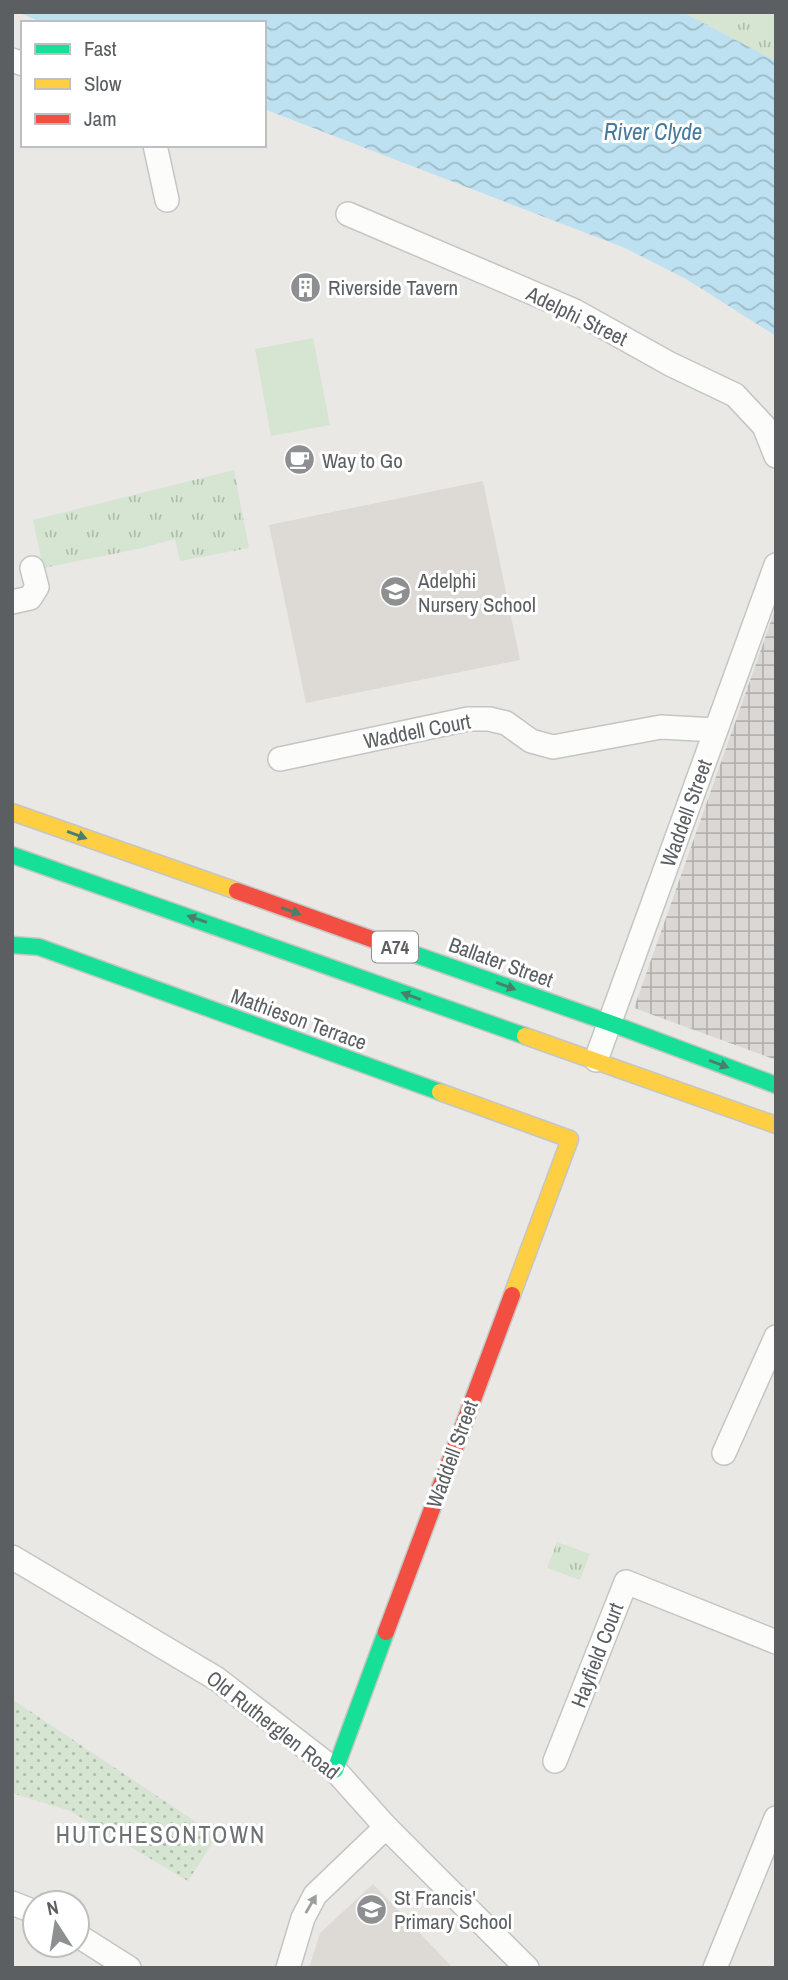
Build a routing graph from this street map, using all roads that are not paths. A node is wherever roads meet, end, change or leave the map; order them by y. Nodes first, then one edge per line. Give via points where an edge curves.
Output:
1 (155, 147) edge
2 (167, 200) dead end
3 (348, 214) dead end
4 (776, 456) edge
5 (776, 565) edge
6 (32, 568) dead end
7 (12, 601) edge
8 (715, 730) junction
9 (280, 759) dead end
10 (12, 812) edge
11 (12, 855) edge
12 (338, 927) junction
13 (12, 945) edge
14 (325, 965) junction
15 (610, 1023) junction
16 (596, 1060) junction
17 (776, 1085) edge
18 (776, 1125) edge
19 (570, 1139) joint
20 (774, 1346) edge
21 (724, 1452) dead end
22 (12, 1557) edge
23 (776, 1642) edge
24 (555, 1761) dead end
25 (335, 1770) junction
26 (776, 1818) edge
27 (386, 1828) junction
28 (91, 1944) edge
29 (129, 1968) edge
30 (288, 1968) edge
31 (527, 1968) edge
32 (715, 1968) edge

1 - 2 street
3 - 4 street, Adelphi Street via 575,311 735,395 764,426
5 - 8 street, Waddell Street
6 - 7 street via 37,587 30,598
8 - 9 street, Waddell Court via 661,726 553,747 531,741 506,723 468,719
8 - 15 street, Waddell Street
10 -> 12 main road, Ballater Street / A74
14 -> 11 main road, A74
12 - 14 street
12 -> 15 main road, Ballater Street / A74
13 - 19 main road, Mathieson Terrace via 39,947
16 -> 14 main road, A74
15 - 16 street, Waddell Street
15 -> 17 main road, Ballater Street / A74
16 - 18 main road, A74
19 - 25 main road, Waddell Street
20 - 21 street
22 - 25 street, Old Rutherglen Road via 217,1679
23 - 24 street, Hayfield Court via 626,1582
25 - 27 street, Old Rutherglen Road
26 - 32 street
30 -> 27 street via 315,1895
27 - 31 street, Old Rutherglen Road
28 - 29 street

